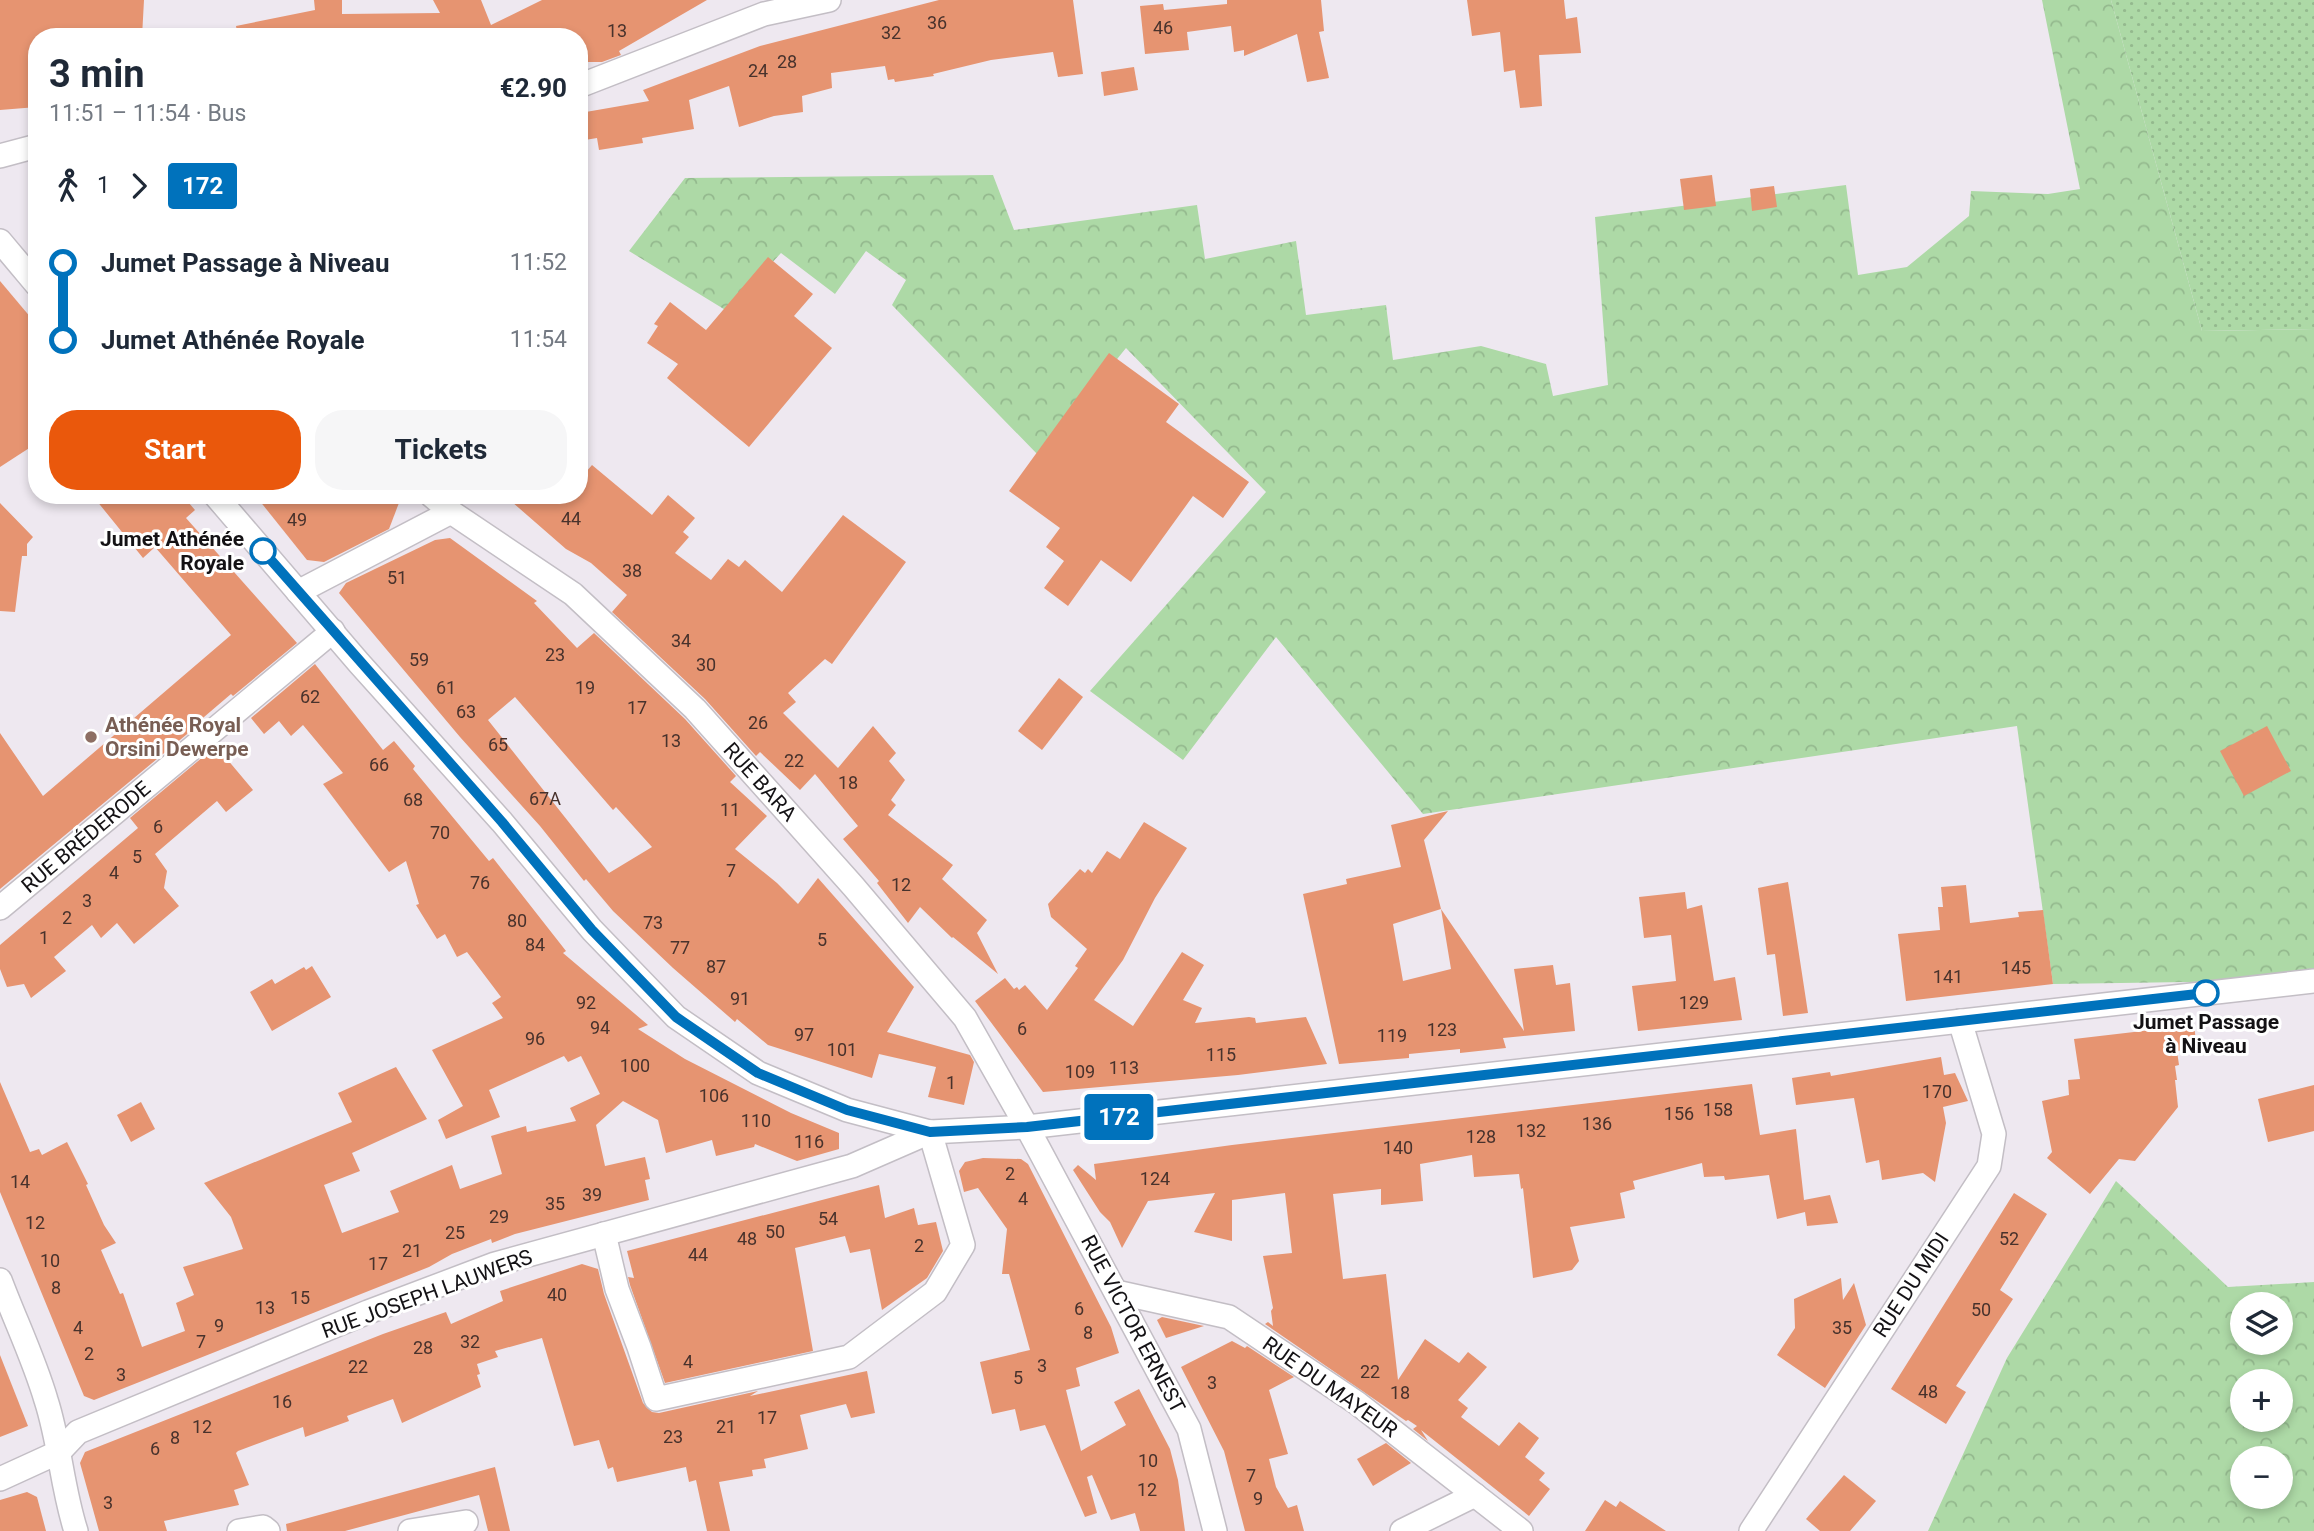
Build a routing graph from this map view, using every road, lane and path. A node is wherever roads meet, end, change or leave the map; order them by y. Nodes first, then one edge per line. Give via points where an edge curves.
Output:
1 (830, 0) edge
2 (770, 7) edge
3 (588, 82) edge
4 (28, 148) edge
5 (0, 156) edge
6 (0, 241) edge
7 (28, 274) edge
8 (223, 504) edge
9 (442, 504) edge
10 (451, 512) junction
11 (298, 592) junction
12 (333, 631) junction
13 (0, 908) edge
14 (2314, 981) edge
15 (1960, 1021) junction
16 (1027, 1127) junction
17 (930, 1132) junction
18 (604, 1234) junction
19 (2, 1291) edge
20 (1116, 1292) junction
21 (59, 1452) junction
22 (0, 1479) edge
23 (1475, 1495) junction
24 (466, 1522) dead end
25 (76, 1531) edge
26 (240, 1531) edge
27 (268, 1531) edge
28 (410, 1531) edge
29 (1215, 1531) edge
30 (1402, 1531) edge
31 (1521, 1531) edge
32 (1751, 1531) edge

1 - 2 street
2 - 3 street
4 - 5 street
6 - 7 street
8 - 11 street
9 - 10 street, RUE BARA
10 - 11 street
10 - 16 street, RUE BARA via 573,594 695,709 965,1018
11 - 12 street
12 - 13 street, RUE BRÉDERODE
12 - 17 street via 592,930 676,1017 758,1073 847,1110
14 - 15 street
15 - 16 street
15 - 32 street, RUE DU MIDI via 1994,1134 1989,1166
16 - 17 street
16 - 20 street, RUE VICTOR ERNEST
17 - 18 street, RUE JOSEPH LAUWERS via 852,1166
17 - 18 street via 963,1245 935,1293 849,1357 656,1399 617,1289
18 - 21 street, RUE JOSEPH LAUWERS via 495,1264 368,1312 78,1432
19 - 21 street via 47,1400
20 - 23 street, RUE DU MAYEUR via 1229,1317 1357,1403
20 - 29 street, RUE VICTOR ERNEST via 1189,1429
21 - 22 street, RUE JOSEPH LAUWERS
21 - 25 street via 66,1502
23 - 30 street
23 - 31 street, RUE DU MAYEUR
24 - 28 street
26 - 27 street via 263,1527

